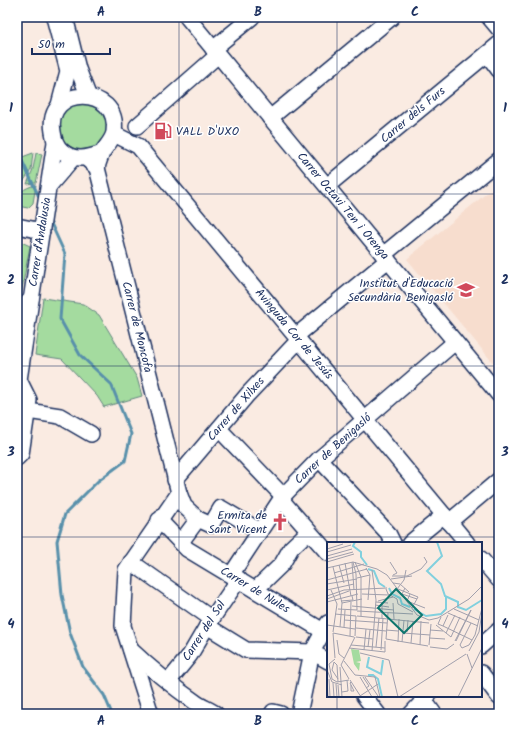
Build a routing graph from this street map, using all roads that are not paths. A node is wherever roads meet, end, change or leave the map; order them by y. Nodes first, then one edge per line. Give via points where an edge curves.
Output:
1 (54, 17) edge
2 (64, 17) edge
3 (187, 17) edge
4 (252, 17) edge
5 (392, 17) edge
6 (489, 17) edge
7 (499, 29) edge
8 (499, 44) edge
9 (216, 52) junction
10 (486, 54) junction
11 (499, 70) edge
12 (88, 95) junction
13 (59, 105) junction
14 (270, 118) junction
15 (137, 126) junction
16 (114, 127) junction
17 (55, 142) junction
18 (138, 146) junction
19 (499, 160) edge
20 (85, 161) junction
21 (48, 186) junction
22 (327, 186) junction
23 (17, 226) edge
24 (42, 231) junction
25 (385, 257) junction
26 (21, 317) edge
27 (298, 338) junction
28 (456, 342) junction
29 (18, 387) edge
30 (499, 395) edge
31 (28, 411) junction
32 (365, 419) junction
33 (219, 429) junction
34 (91, 434) dead end
35 (17, 458) edge
36 (318, 459) junction
37 (499, 480) edge
38 (177, 486) junction
39 (283, 496) junction
40 (447, 519) junction
41 (202, 520) junction
42 (158, 522) junction
43 (260, 531) junction
44 (308, 532) junction
45 (393, 542) edge
46 (412, 542) edge
47 (466, 542) edge
48 (184, 546) junction
49 (327, 552) edge
50 (482, 560) edge
51 (131, 562) junction
52 (235, 577) junction
53 (499, 580) edge
54 (255, 590) junction
55 (210, 622) junction
56 (326, 627) edge
57 (499, 630) edge
58 (482, 645) edge
59 (130, 650) junction
60 (312, 652) junction
61 (327, 660) edge
62 (482, 674) edge
63 (168, 682) junction
64 (365, 697) edge
65 (424, 697) edge
66 (499, 698) edge
67 (202, 709) edge
68 (152, 714) edge
69 (272, 714) edge
70 (281, 714) edge
71 (299, 714) edge
72 (378, 714) edge
73 (411, 714) edge
74 (434, 714) edge

1 - 13 street via 68,71
2 - 12 street
3 - 9 street, Carrer Octavi Ten i Orenga
4 - 9 street
5 - 14 street
6 - 7 street
8 - 10 street, Carrer dels Furs
9 - 14 street, Carrer Octavi Ten i Orenga
9 - 15 street
10 - 11 street
10 - 22 street, Carrer dels Furs
12 - 13 street via 73,96
12 - 16 street via 105,104
13 - 17 street via 51,123
14 - 22 street, Carrer Octavi Ten i Orenga
15 - 16 street
15 - 18 street
16 - 18 street, Avinguda Cor de Jesús
16 - 20 street via 102,153
17 - 20 street via 62,152
17 - 21 street, Carrer d'Andalusia
18 - 27 street, Avinguda Cor de Jesús
19 - 25 street, Carrer de Xilxes
20 - 21 street, Carrer d'Andalusia
20 - 38 street, Carrer de Moncofa
21 - 24 street, Carrer d'Andalusia
22 - 25 street, Carrer Octavi Ten i Orenga
23 - 24 street
24 - 26 street, Carrer d'Andalusia via 32,299
25 - 27 street, Carrer de Xilxes
25 - 28 street, Carrer Octavi Ten i Orenga
26 - 29 street, Carrer d'Andalusia
27 - 32 street, Avinguda Cor de Jesús
27 - 33 street, Carrer de Xilxes
28 - 30 street, Carrer Octavi Ten i Orenga
28 - 32 street, Carrer de Benigasló
29 - 31 street, Carrer d'Andalusia via 29,400
31 - 34 street via 60,416
31 - 35 street, Carrer d'Andalusia via 21,454
32 - 36 street, Carrer de Benigasló
32 - 40 street, Avinguda Cor de Jesús
33 - 38 street, Carrer de Xilxes
33 - 39 street
36 - 39 street, Carrer de Benigasló
36 - 45 street via 388,533
37 - 40 street
38 - 41 street, Carrer de Moncofa via 184,506
38 - 42 street, Carrer de Xilxes
39 - 43 street, Carrer de Benigasló
39 - 44 street via 284,503
40 - 46 street
40 - 47 street, Avinguda Cor de Jesús
41 - 43 street via 211,525 221,508
41 - 48 street
42 - 48 street, Carrer de Nules
42 - 51 street, Carrer de Xilxes
43 - 52 street, Carrer de Benigasló
44 - 49 street
44 - 54 street via 291,548 282,564
48 - 52 street, Carrer de Nules
50 - 53 street
51 - 55 street
51 - 59 street, Carrer de Xilxes via 126,570 123,626
52 - 54 street, Carrer de Nules
52 - 55 street, Carrer del Sol
54 - 56 street, Carrer de Nules
55 - 60 street via 246,650
55 - 63 street, Carrer del Sol via 190,655
56 - 60 street
57 - 58 street
59 - 63 street
59 - 68 street, Carrer de Xilxes
60 - 61 street
60 - 71 street
62 - 66 street
63 - 67 street
64 - 72 street
65 - 73 street
65 - 74 street
69 - 70 street

